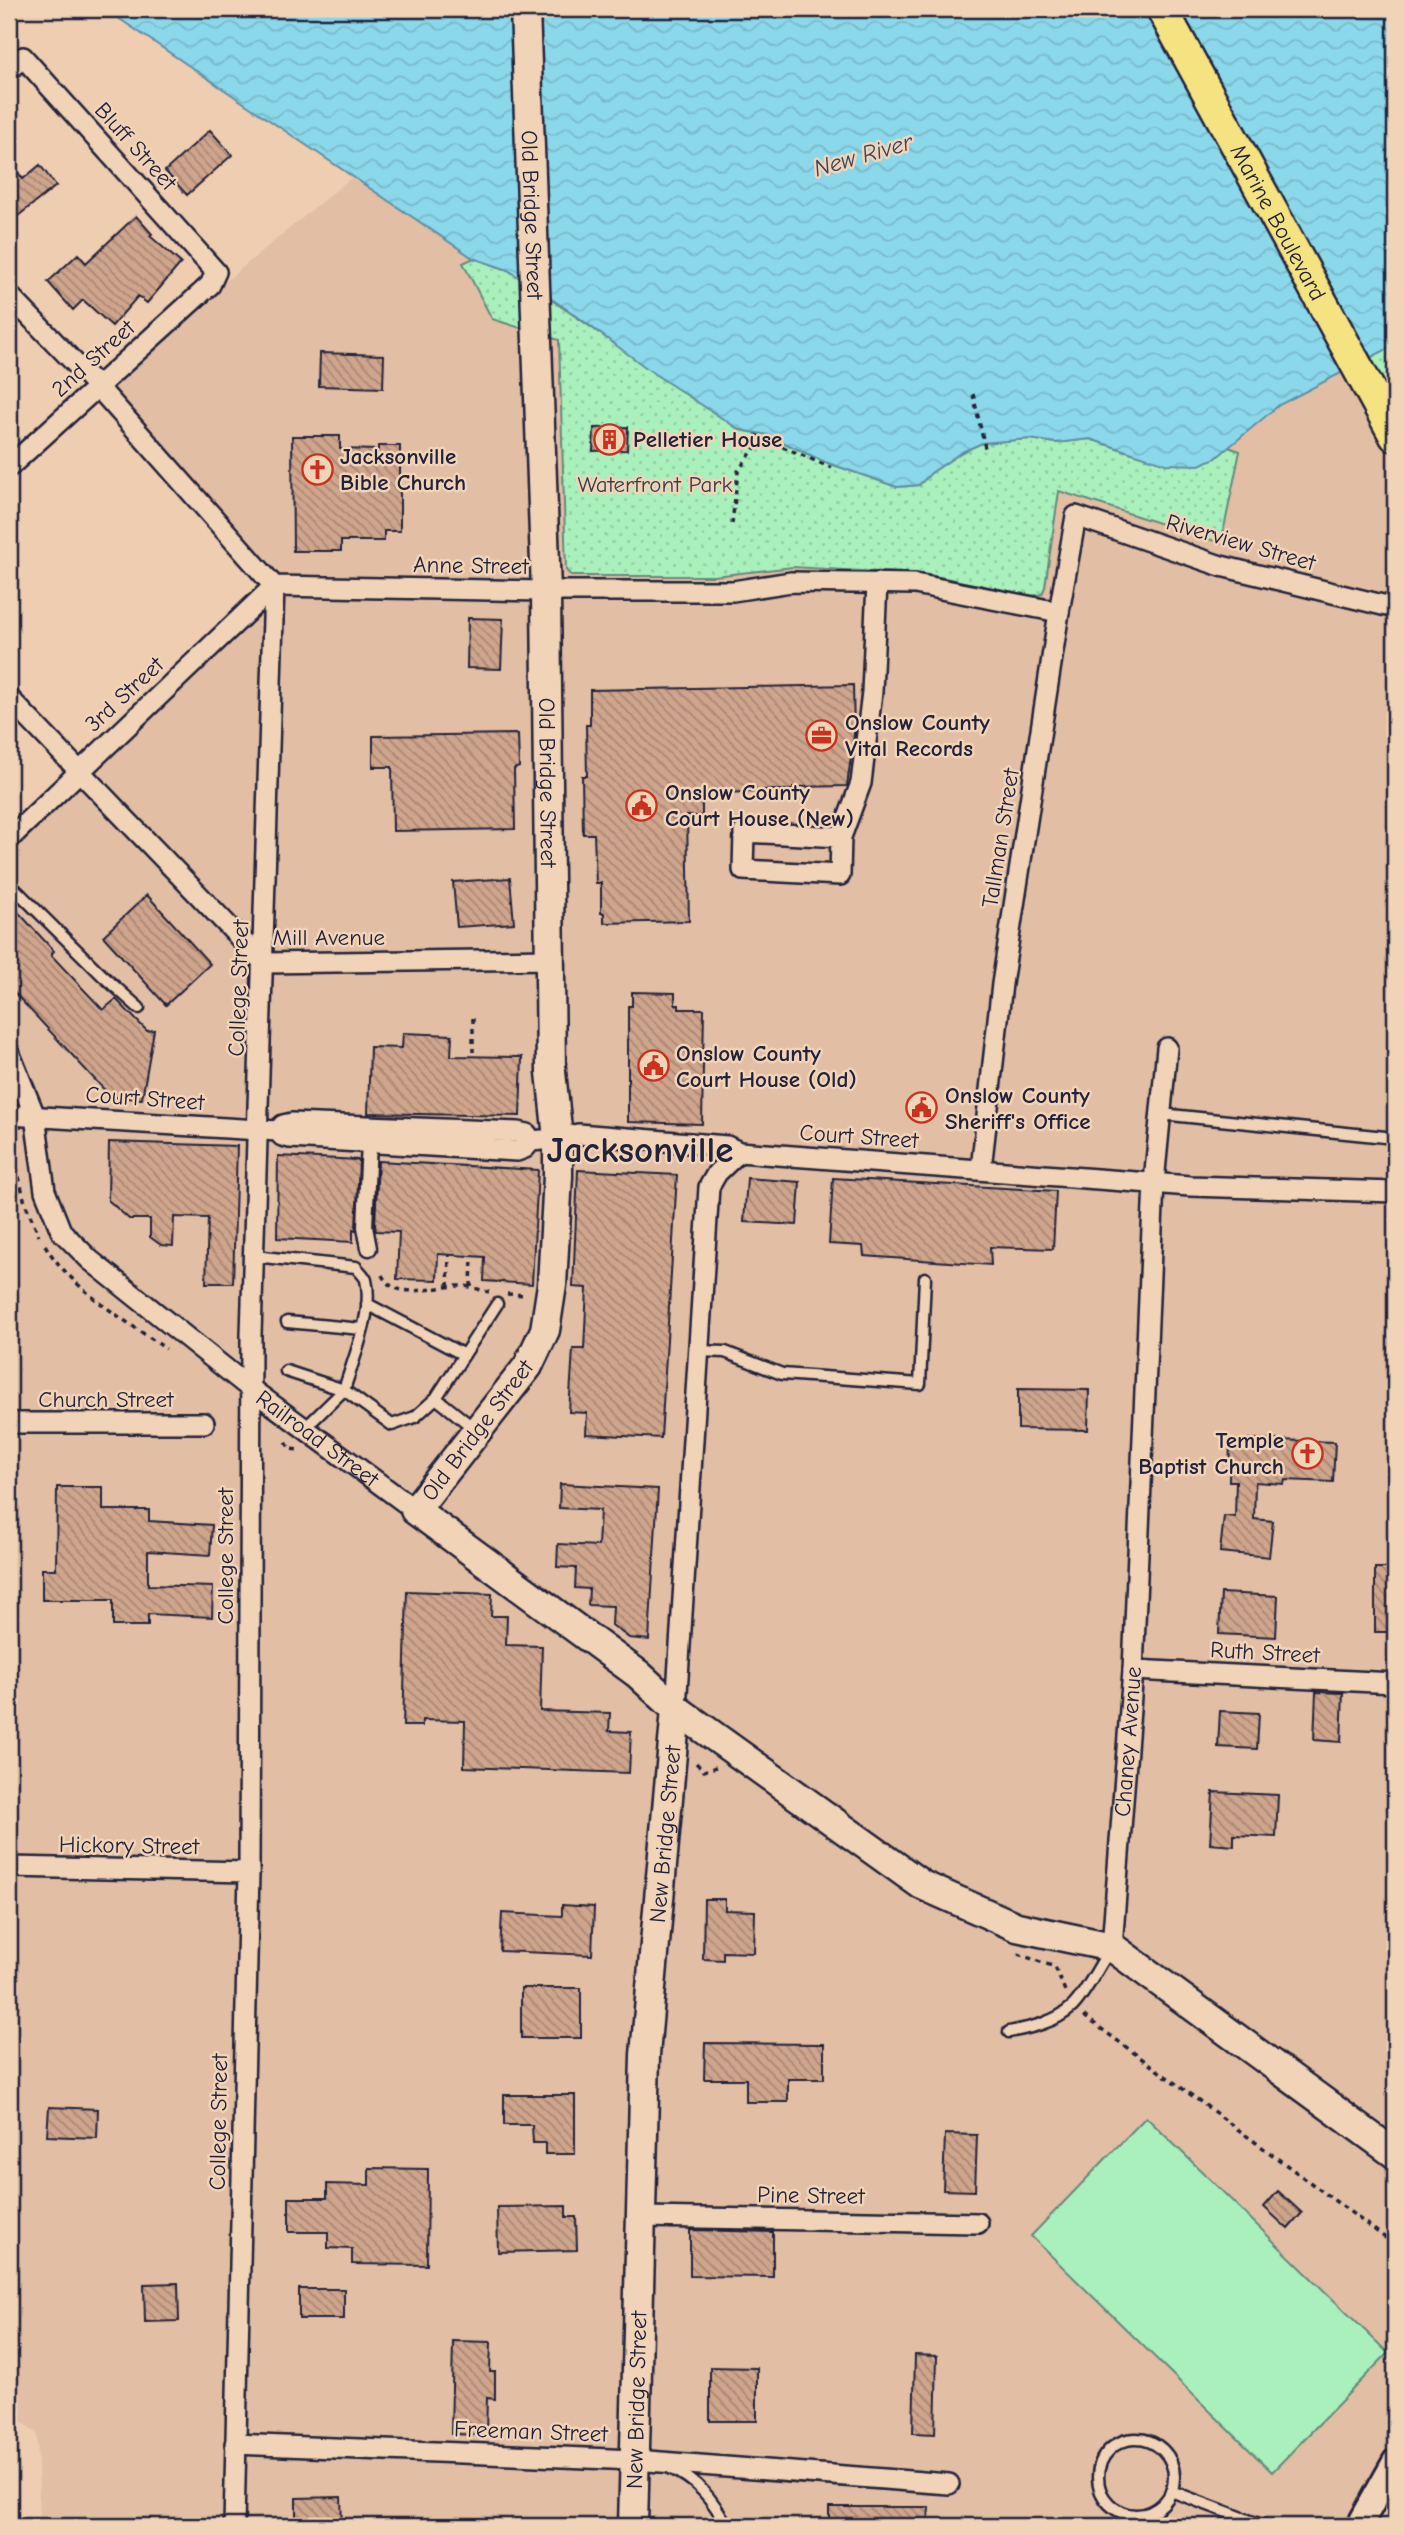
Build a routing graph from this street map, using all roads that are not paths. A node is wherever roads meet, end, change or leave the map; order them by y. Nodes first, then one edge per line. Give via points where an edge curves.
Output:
1 (525, 9) edge
2 (1162, 9) edge
3 (9, 70) edge
4 (210, 285) joint
5 (9, 295) edge
6 (98, 387) junction
7 (1394, 434) edge
8 (9, 467) edge
9 (1076, 516) joint
10 (877, 583) junction
11 (274, 586) junction
12 (546, 591) junction
13 (1395, 592) edge
14 (1376, 602) junction
15 (1395, 608) edge
16 (1059, 612) junction
17 (9, 698) edge
18 (78, 771) junction
19 (841, 836) junction
20 (9, 839) edge
21 (9, 883) edge
22 (551, 959) junction
23 (264, 963) junction
24 (139, 1008) dead end
25 (1167, 1048) dead end
26 (9, 1052) edge
27 (1161, 1114) junction
28 (9, 1115) edge
29 (35, 1116) junction
30 (258, 1130) junction
31 (356, 1136) junction
32 (1395, 1138) edge
33 (544, 1139) junction
34 (738, 1152) junction
35 (981, 1169) junction
36 (1154, 1182) junction
37 (1395, 1192) edge
38 (369, 1248) road end
39 (254, 1256) junction
40 (925, 1278) dead end
41 (367, 1304) junction
42 (497, 1304) dead end
43 (287, 1322) dead end
44 (362, 1329) junction
45 (699, 1351) junction
46 (464, 1355) junction
47 (286, 1371) dead end
48 (251, 1389) junction
49 (344, 1390) junction
50 (436, 1398) junction
51 (9, 1423) edge
52 (204, 1423) dead end
53 (303, 1430) junction
54 (478, 1431) junction
55 (415, 1510) junction
56 (1133, 1670) junction
57 (1395, 1683) edge
58 (676, 1709) junction
59 (9, 1867) edge
60 (249, 1872) junction
61 (1112, 1947) junction
62 (1009, 2032) dead end
63 (1395, 2154) edge
64 (642, 2217) junction
65 (978, 2223) dead end
66 (235, 2444) junction
67 (647, 2461) junction
68 (1395, 2462) edge
69 (949, 2484) dead end
70 (1171, 2491) junction
71 (234, 2526) edge
72 (633, 2526) edge
73 (727, 2526) edge
74 (1264, 2526) edge
75 (1359, 2526) edge

1 - 12 main road, Old Bridge Street
2 - 7 main road, Marine Boulevard
3 - 4 street, Bluff Street via 23,57 216,272
4 - 6 street, 2nd Street
5 - 6 street
6 - 8 street, 2nd Street
6 - 11 street
9 - 14 street, Riverview Street via 1221,566
9 - 16 street, Tallman Street
10 - 12 street, Anne Street via 791,582 733,591
10 - 16 street, Anne Street via 915,584
10 - 19 street via 872,692 861,783
11 - 12 street, Anne Street
11 - 18 street, 3rd Street
11 - 23 street, College Street
12 - 22 main road, Old Bridge Street
13 - 14 street
14 - 15 street, Riverview Street
16 - 35 street, Tallman Street via 1002,984
17 - 18 street, Mill Avenue
18 - 20 street, 3rd Street
18 - 23 street, Mill Avenue
19 - 19 street via 744,832 743,870 840,875
21 - 24 lane
22 - 23 street, Mill Avenue
22 - 33 main road, Old Bridge Street via 551,1072
23 - 30 street, College Street
25 - 27 street, Chaney Avenue
26 - 29 street, Railroad Street
27 - 32 lane
27 - 36 street, Chaney Avenue
28 - 29 street, Court Street
29 - 30 street, Court Street
29 - 48 street, Railroad Street via 45,1191 61,1231 90,1260
30 - 31 street, Court Street via 278,1131 292,1123
30 - 39 street, College Street
31 - 33 street, Court Street via 479,1140 521,1132
31 - 38 street
33 - 34 street, Court Street via 578,1134 727,1146
33 - 54 main road, Old Bridge Street via 552,1285 545,1330 528,1366
34 - 35 street, Court Street
34 - 45 street, New Bridge Street via 709,1187
35 - 36 street, Court Street
36 - 37 street, Court Street
36 - 56 street, Chaney Avenue
39 - 41 lane via 356,1267 366,1279
39 - 48 street, College Street
40 - 45 lane via 920,1384 782,1374 725,1352
41 - 44 lane
41 - 46 lane
42 - 46 lane
43 - 44 lane
44 - 49 lane
45 - 58 street, New Bridge Street
46 - 50 lane
47 - 49 lane
48 - 53 street, Railroad Street
48 - 60 street, College Street
49 - 50 lane via 392,1425 415,1417
49 - 53 lane
50 - 54 lane
51 - 52 street, Church Street
53 - 55 street, Railroad Street
54 - 55 main road, Old Bridge Street
55 - 58 main road, Railroad Street via 638,1674
56 - 57 street, Ruth Street
56 - 61 street, Chaney Avenue
58 - 61 main road, Railroad Street via 922,1885 1017,1927
58 - 64 main road, New Bridge Street via 645,2055
59 - 60 street, Hickory Street
60 - 66 street, College Street
61 - 62 lane via 1072,2007 1031,2028
61 - 63 main road
64 - 65 street, Pine Street
64 - 67 main road, New Bridge Street
66 - 67 street, Freeman Street
66 - 71 street, College Street
67 - 69 street, Freeman Street
67 - 72 main road, New Bridge Street
67 - 73 lane via 681,2473 705,2491
68 - 75 street
70 - 70 lane via 1174,2482 1169,2458 1151,2442 1126,2440 1105,2453 1100,2463 1097,2474 1103,2497 1120,2512 1143,2515 1153,2511
70 - 74 lane

